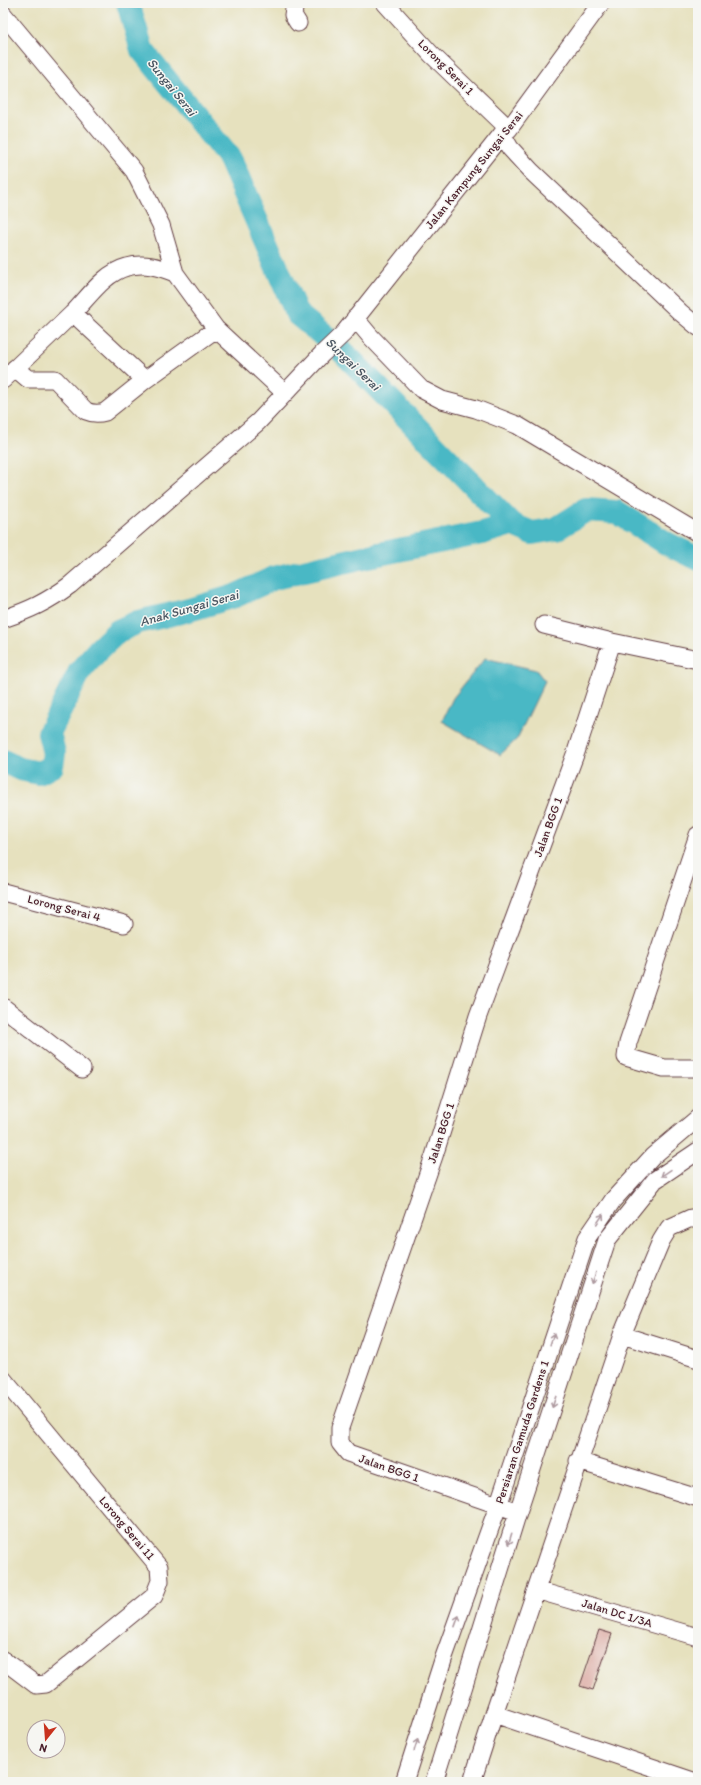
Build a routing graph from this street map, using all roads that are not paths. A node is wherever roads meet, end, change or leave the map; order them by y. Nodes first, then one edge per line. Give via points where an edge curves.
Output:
1 (295, 3) edge
2 (385, 3) edge
3 (601, 3) edge
4 (3, 14) edge
5 (298, 23) dead end
6 (505, 132) junction
7 (175, 273) junction
8 (72, 313) junction
9 (355, 318) junction
10 (698, 327) edge
11 (216, 329) junction
12 (9, 374) edge
13 (146, 380) junction
14 (285, 393) junction
15 (698, 533) edge
16 (3, 619) edge
17 (544, 625) dead end
18 (612, 642) junction
19 (698, 660) edge
20 (698, 835) edge
21 (3, 892) edge
22 (124, 924) dead end
23 (3, 1007) edge
24 (698, 1068) edge
25 (82, 1069) dead end
26 (698, 1118) edge
27 (698, 1151) edge
28 (698, 1220) edge
29 (622, 1335) junction
30 (698, 1359) edge
31 (3, 1379) edge
32 (578, 1462) junction
33 (698, 1498) edge
34 (498, 1506) junction
35 (518, 1512) junction
36 (536, 1590) junction
37 (698, 1637) edge
38 (3, 1660) edge
39 (494, 1714) junction
40 (404, 1782) edge
41 (434, 1782) edge
42 (472, 1782) edge
43 (696, 1782) edge

1 - 5 street via 292,15
2 - 6 street, Lorong Serai 1
3 - 6 street, Jalan Kampung Sungai Serai
4 - 7 street via 134,171 160,224
6 - 9 street, Jalan Kampung Sungai Serai
6 - 10 street, Lorong Serai 1 via 510,148 531,172
7 - 8 street via 152,265 128,267 115,272
7 - 11 street
8 - 12 street
8 - 13 street
9 - 14 street, Jalan Kampung Sungai Serai via 344,333
9 - 15 street via 421,389 442,400 517,425
11 - 13 street
11 - 14 street
12 - 13 street via 28,379 55,379 92,414 105,412
14 - 16 street, Jalan Kampung Sungai Serai via 247,433 70,585 51,600
17 - 18 street
18 - 19 street
18 - 34 street, Jalan BGG 1 via 576,752 478,1016 434,1156 340,1428 340,1443 348,1453
20 - 24 street via 628,1043 626,1057 664,1068
21 - 22 street, Lorong Serai 4
23 - 25 street
34 -> 26 street, Persiaran Gamuda Gardens 1 via 587,1238 613,1200 653,1156
27 -> 35 street, Persiaran Gamuda Gardens 1 via 655,1180 607,1240
28 - 29 street via 691,1218 669,1228 661,1241
29 - 30 street
29 - 32 street
31 - 38 street, Lorong Serai 11 via 159,1567 160,1581 154,1596 46,1684 36,1685
32 - 33 street
32 - 36 street
34 - 35 street, Jalan BGG 1
40 -> 34 street, Persiaran Gamuda Gardens 1 via 444,1657
35 -> 41 street, Persiaran Gamuda Gardens 1
36 - 37 street, Jalan DC 1/3A
36 - 39 street
39 - 42 street
39 - 43 street

